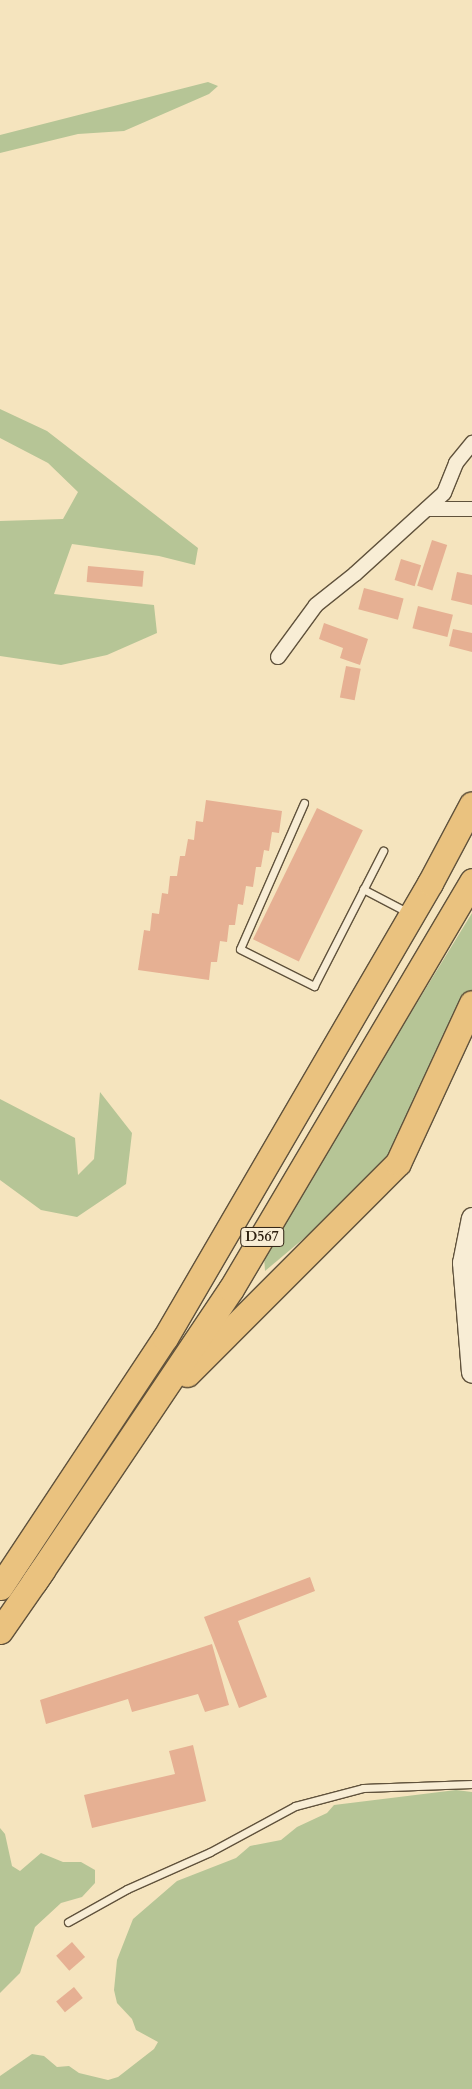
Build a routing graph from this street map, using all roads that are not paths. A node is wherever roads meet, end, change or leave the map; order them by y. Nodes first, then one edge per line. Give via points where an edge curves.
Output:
1 (472, 443) edge
2 (427, 509) junction
3 (472, 509) edge
4 (278, 657) dead end
5 (304, 803) dead end
6 (472, 804) edge
7 (472, 824) edge
8 (382, 851) dead end
9 (472, 881) edge
10 (430, 883) junction
11 (363, 890) junction
12 (412, 915) junction
13 (472, 1003) edge
14 (472, 1218) edge
15 (472, 1373) edge
16 (34, 1582) junction
17 (0, 1587) edge
18 (0, 1631) edge
19 (472, 1784) edge
20 (68, 1922) dead end

1 - 2 street via 456,464 444,493
2 - 3 street
2 - 4 street via 316,605
5 - 11 lane via 240,949 314,986
6 - 10 highway
7 - 10 highway, D567
8 - 11 lane
9 - 16 highway, D567 via 231,1289
10 - 12 highway, D567
11 - 12 lane
12 - 17 highway, D567 via 165,1338
13 - 16 highway via 398,1163 172,1388
14 - 15 street via 463,1263
16 - 18 highway, D567
19 - 20 lane via 363,1788 295,1806

